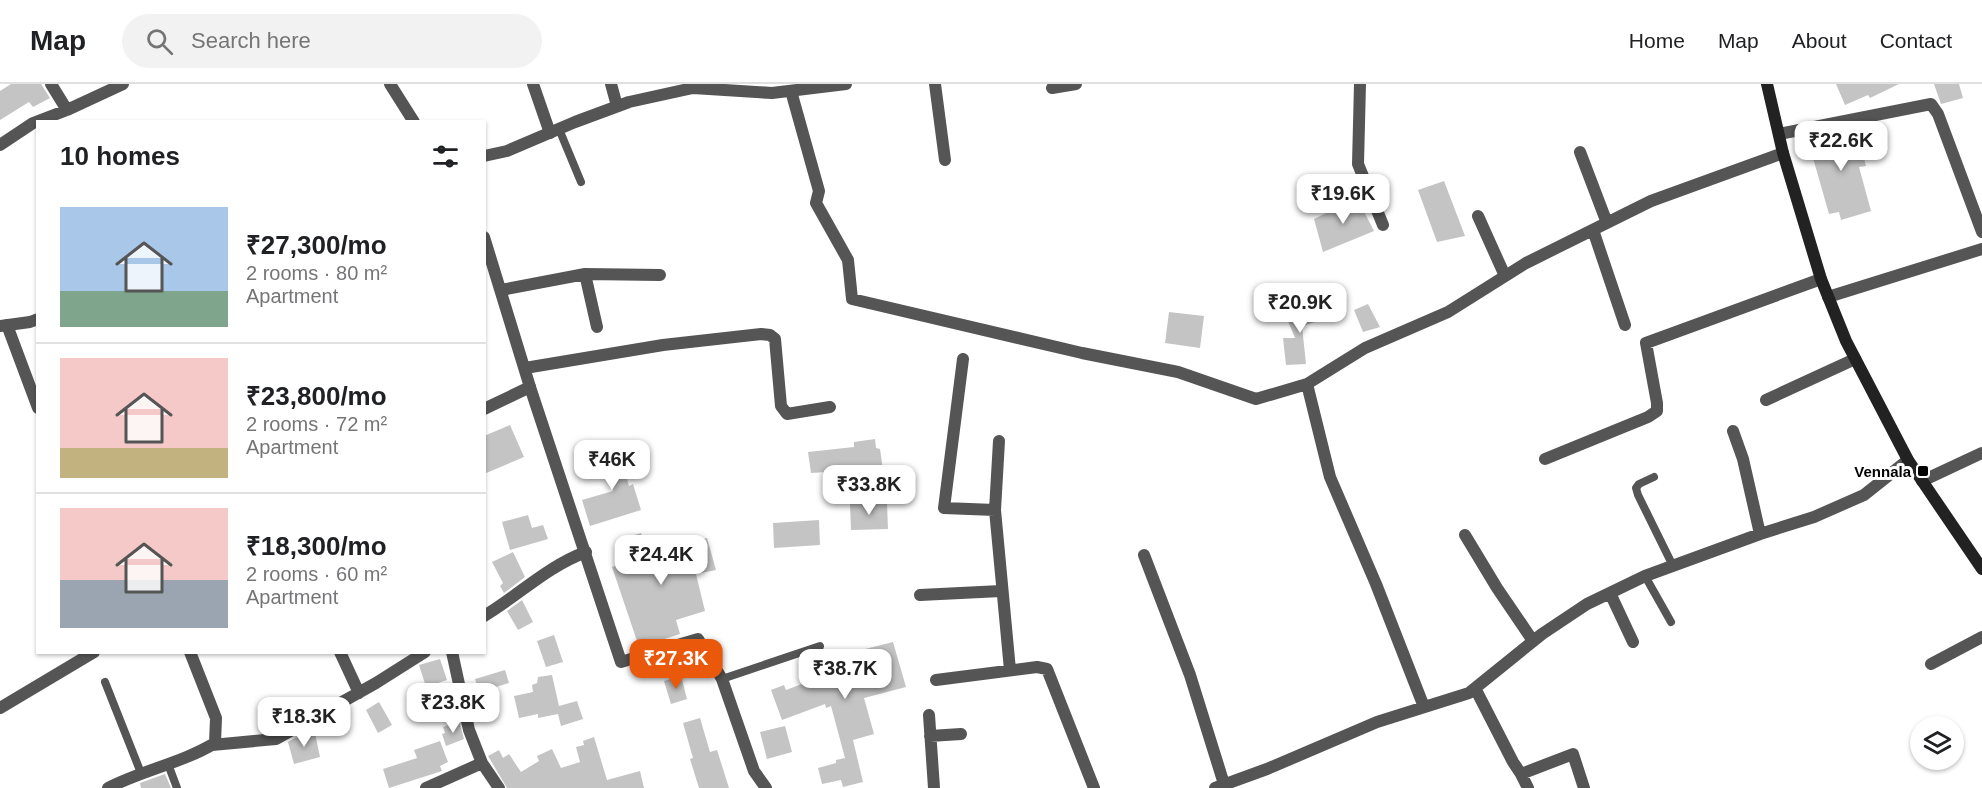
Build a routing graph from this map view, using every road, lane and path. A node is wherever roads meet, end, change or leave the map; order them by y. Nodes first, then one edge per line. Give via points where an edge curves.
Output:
1 (51, 84) edge
2 (123, 84) edge
3 (390, 84) edge
4 (533, 84) edge
5 (611, 84) edge
6 (846, 84) edge
7 (935, 84) edge
8 (1076, 84) edge
9 (1360, 84) edge
10 (1767, 84) edge
11 (1053, 88) dead end
12 (791, 91) junction
13 (617, 106) junction
14 (68, 110) junction
15 (41, 120) edge
16 (413, 120) edge
17 (36, 122) edge
18 (554, 131) junction
19 (1779, 134) junction
20 (0, 146) edge
21 (1580, 152) dead end
22 (1783, 153) junction
23 (486, 156) edge
24 (945, 160) dead end
25 (581, 182) dead end
26 (1478, 216) dead end
27 (1607, 223) junction
28 (1383, 225) dead end
29 (1593, 230) junction
30 (1982, 232) edge
31 (486, 243) edge
32 (1982, 249) edge
33 (585, 274) junction
34 (660, 274) dead end
35 (1505, 276) junction
36 (1821, 279) junction
37 (501, 290) junction
38 (1828, 297) junction
39 (36, 320) edge
40 (3, 325) edge
41 (1625, 325) dead end
42 (597, 327) dead end
43 (1855, 358) junction
44 (963, 359) dead end
45 (525, 368) junction
46 (1307, 384) junction
47 (530, 387) junction
48 (1766, 400) dead end
49 (36, 403) edge
50 (486, 407) edge
51 (830, 407) dead end
52 (1732, 431) dead end
53 (999, 441) dead end
54 (1982, 453) edge
55 (1545, 459) dead end
56 (1908, 460) junction
57 (1654, 477) dead end
58 (1922, 481) junction
59 (995, 510) junction
60 (1760, 534) junction
61 (1464, 535) dead end
62 (586, 552) junction
63 (1977, 552) edge
64 (1144, 555) dead end
65 (1673, 566) junction
66 (1982, 569) edge
67 (1645, 576) junction
68 (1001, 591) junction
69 (1610, 593) junction
70 (920, 595) dead end
71 (486, 613) edge
72 (1671, 622) dead end
73 (1982, 637) edge
74 (1533, 641) junction
75 (1633, 642) dead end
76 (820, 646) dead end
77 (91, 654) edge
78 (191, 654) edge
79 (341, 654) edge
80 (422, 654) edge
81 (452, 654) edge
82 (1931, 664) dead end
83 (1010, 670) junction
84 (722, 679) junction
85 (936, 680) dead end
86 (105, 682) dead end
87 (1475, 688) junction
88 (358, 693) junction
89 (1424, 707) junction
90 (0, 708) edge
91 (929, 715) dead end
92 (961, 734) dead end
93 (930, 736) junction
94 (212, 745) junction
95 (482, 763) junction
96 (168, 764) junction
97 (141, 773) junction
98 (1521, 774) junction
99 (1220, 786) edge
100 (108, 788) edge
101 (177, 788) edge
102 (426, 788) edge
103 (498, 788) edge
104 (766, 788) edge
105 (934, 788) edge
106 (1094, 788) edge
107 (1528, 788) edge
108 (1584, 788) edge

1 - 14 street
2 - 14 street
3 - 16 street
4 - 18 street
5 - 13 street
6 - 12 street
7 - 24 street
8 - 11 street
9 - 28 street via 1358,164
10 - 19 main road
12 - 13 street via 693,88
12 - 46 street via 819,191 816,203 848,260 852,298 1178,372 1256,399
13 - 18 street
14 - 15 street
17 - 20 street
18 - 23 street
18 - 25 lane
19 - 22 main road
19 - 30 street via 1931,104
21 - 27 street
22 - 27 street via 1651,201
22 - 36 main road
26 - 35 street
27 - 29 street
29 - 35 street
29 - 41 street
31 - 37 street
32 - 38 street
33 - 34 street
33 - 37 street
33 - 42 street
35 - 46 street via 1448,312 1365,348
36 - 38 main road
36 - 55 street via 1646,343 1657,411
37 - 45 street
38 - 43 main road
39 - 40 street
40 - 49 street
43 - 48 street
43 - 56 main road
44 - 59 street via 944,508
45 - 47 street
45 - 51 street via 663,345 770,335 775,339 781,406 787,414
46 - 89 street via 1330,477
47 - 50 street
47 - 62 street
52 - 60 street via 1743,459
53 - 59 street
54 - 58 street
56 - 58 main road
56 - 60 street via 1864,495 1814,517
57 - 65 lane via 1636,488
58 - 63 main road
59 - 68 street
60 - 65 street
61 - 74 street
62 - 71 street via 558,564
62 - 84 street via 621,662 698,639
63 - 66 main road
64 - 99 street via 1190,675
65 - 67 street
67 - 69 street
67 - 72 lane
68 - 70 street
68 - 83 street
69 - 74 street
69 - 75 street
73 - 82 street
74 - 87 street
76 - 84 lane
77 - 90 street
78 - 94 street via 216,718
79 - 88 street
80 - 88 street
81 - 95 street via 469,730
83 - 85 street
83 - 106 street via 1047,669
84 - 104 street via 754,771
86 - 97 lane
87 - 89 street
87 - 98 street
88 - 94 street via 276,739
89 - 99 street
91 - 93 street
92 - 93 street
93 - 105 street
94 - 96 street
95 - 102 street
95 - 103 street
96 - 97 street
96 - 101 lane
97 - 100 street
98 - 107 street
98 - 108 street via 1573,754

